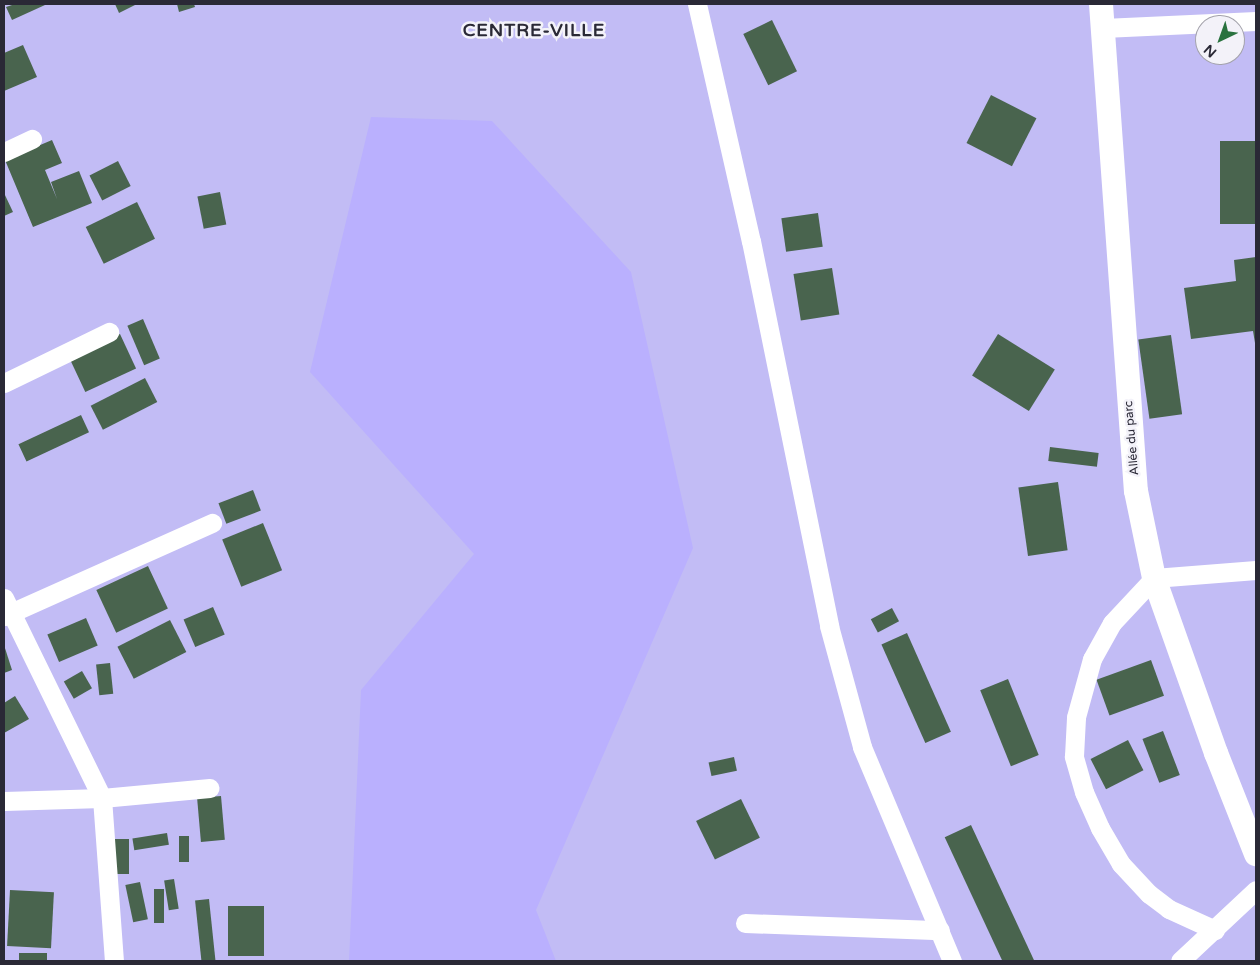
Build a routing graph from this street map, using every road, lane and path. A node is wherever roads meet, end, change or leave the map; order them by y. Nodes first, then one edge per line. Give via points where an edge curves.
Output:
1 (697, 4) edge
2 (1101, 4) edge
3 (1256, 21) edge
4 (1102, 28) junction
5 (32, 139) dead end
6 (4, 152) edge
7 (109, 332) dead end
8 (4, 383) edge
9 (212, 523) dead end
10 (1256, 570) edge
11 (1154, 578) junction
12 (6, 610) edge
13 (210, 788) dead end
14 (102, 798) junction
15 (4, 801) edge
16 (1256, 854) edge
17 (1256, 890) edge
18 (746, 923) dead end
19 (940, 930) junction
20 (1215, 930) junction
21 (114, 961) edge
22 (952, 961) edge
23 (1180, 961) edge

1 - 19 street via 830,626 862,747
2 - 4 street, Allée du parc
3 - 4 street
4 - 11 street, Allée du parc via 1136,491
5 - 6 street
7 - 8 street
9 - 12 street
10 - 11 street
11 - 16 street, Allée du parc via 1216,753
11 - 20 street via 1112,622 1092,659 1076,717 1074,756 1084,792 1121,864 1149,894 1169,908
12 - 14 street
13 - 14 street
14 - 15 street
14 - 21 street
17 - 20 street
18 - 19 street
19 - 22 street
20 - 23 street

